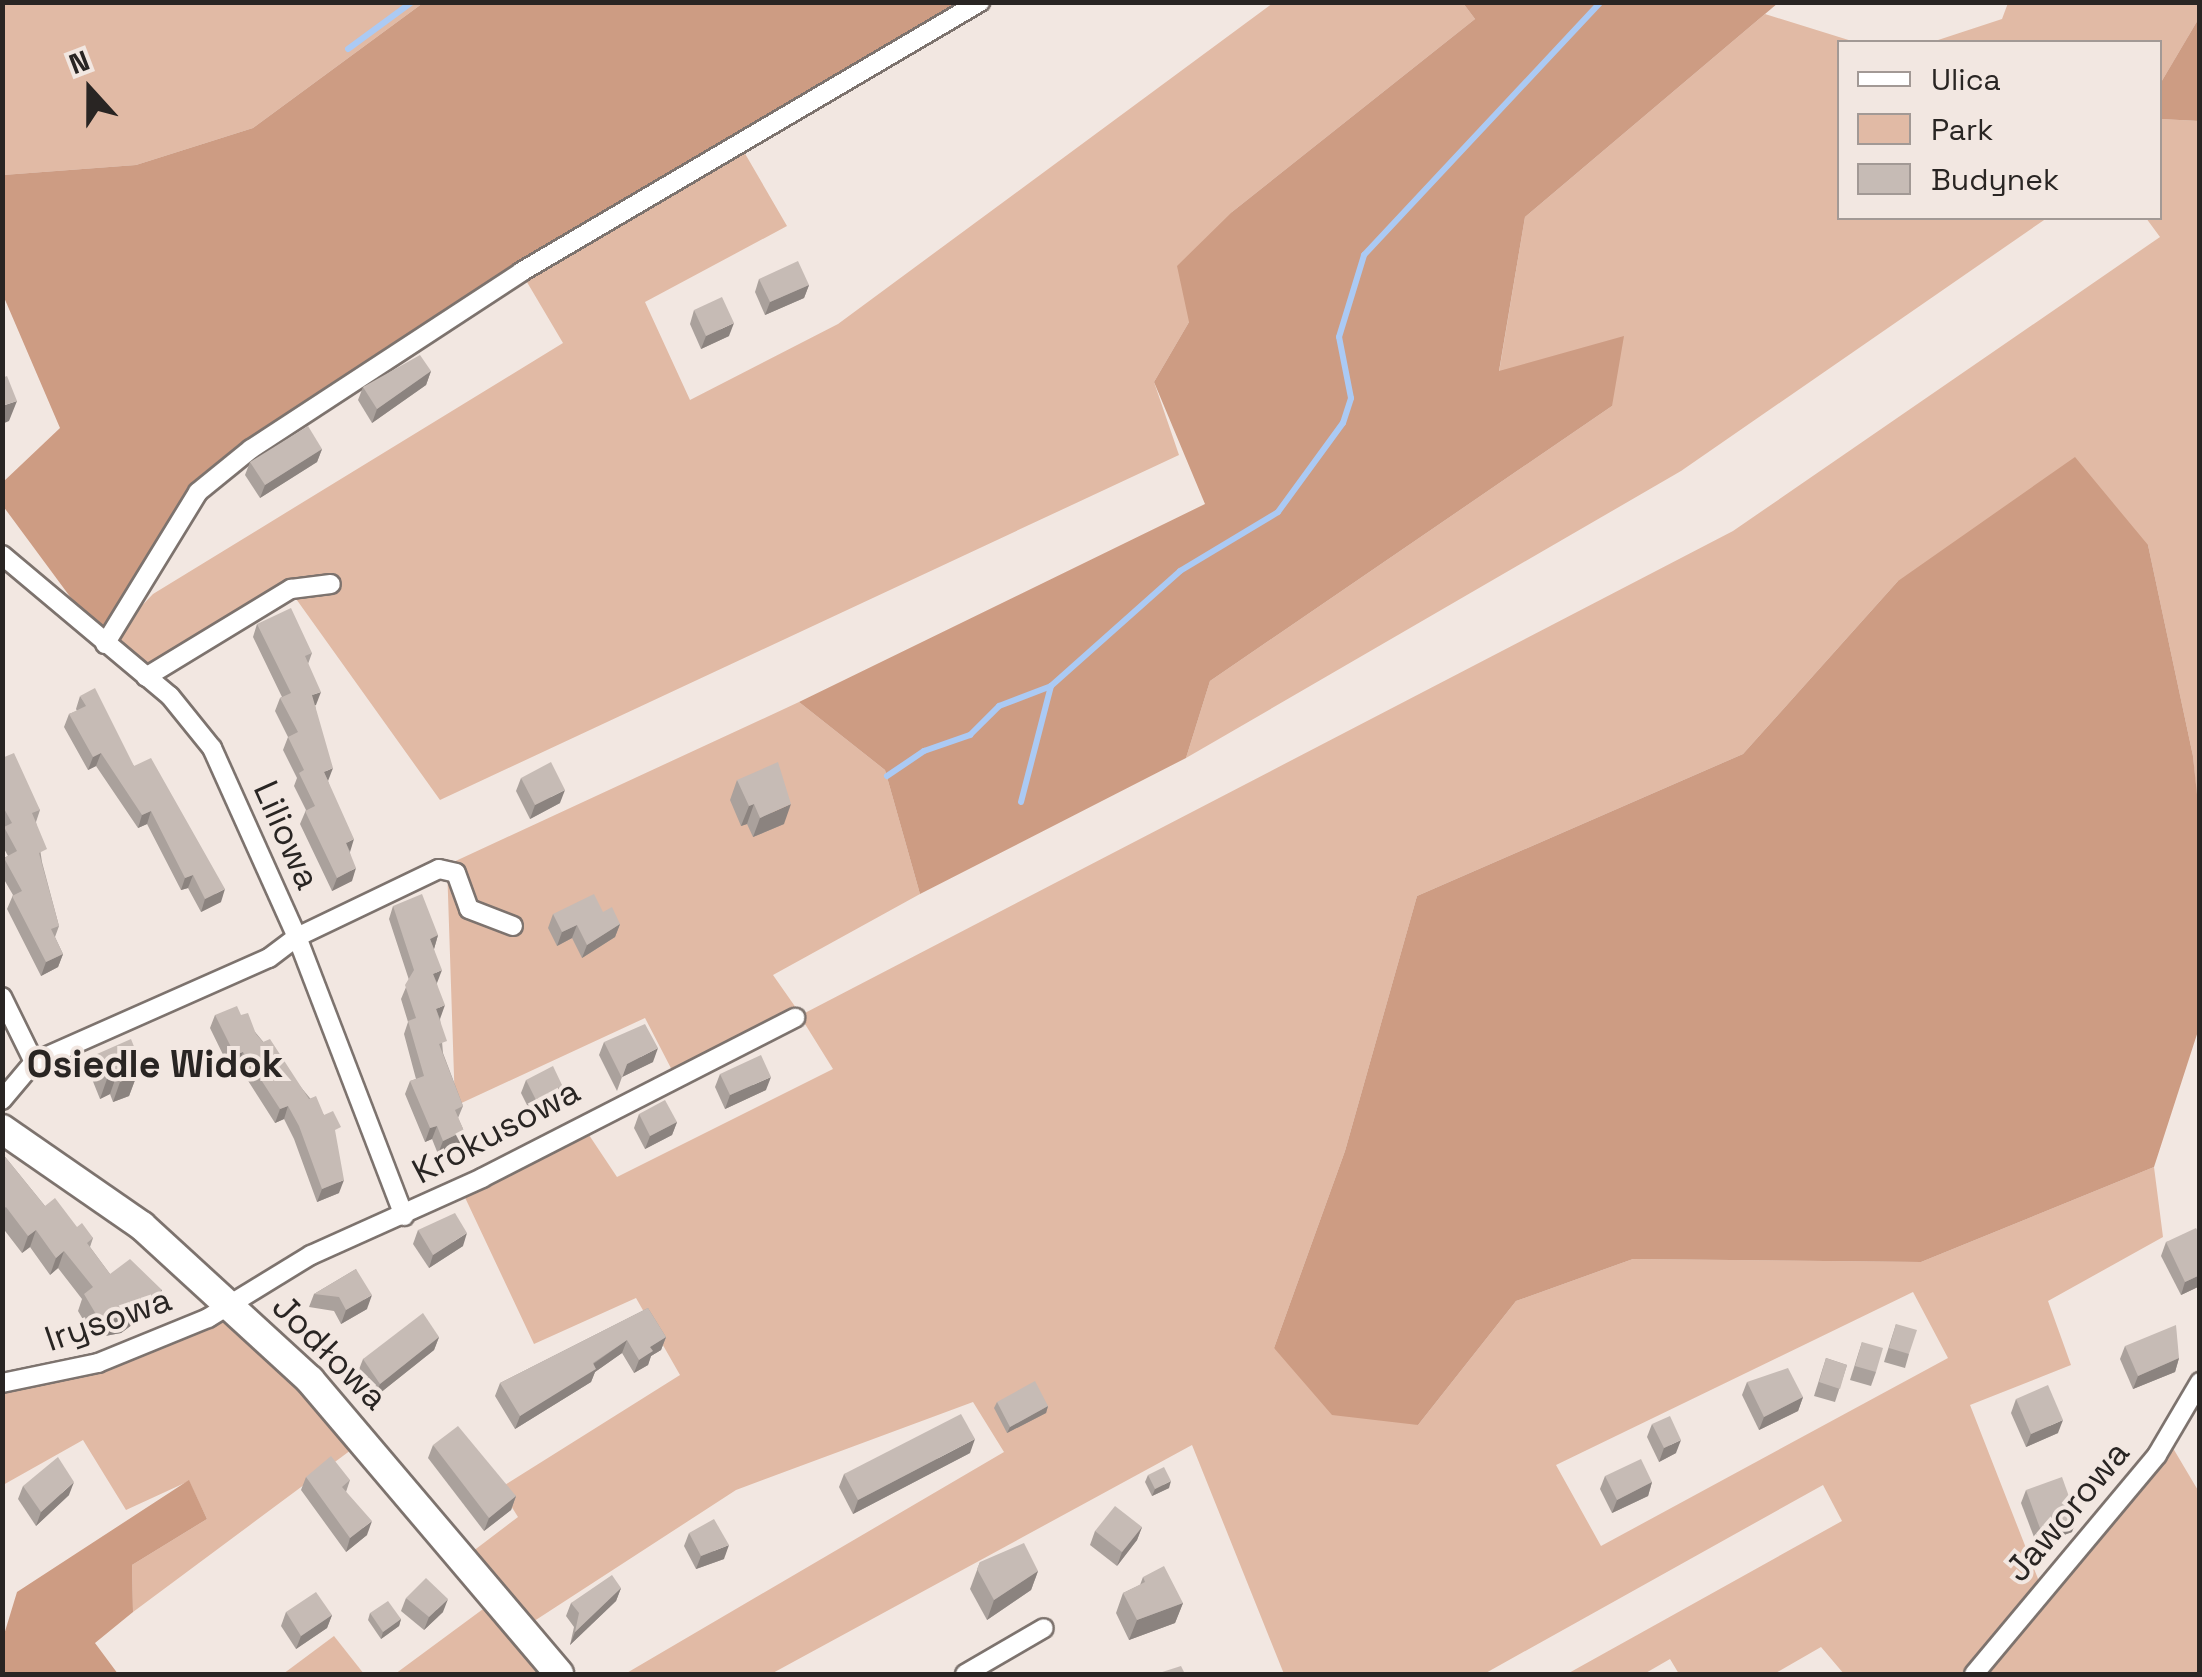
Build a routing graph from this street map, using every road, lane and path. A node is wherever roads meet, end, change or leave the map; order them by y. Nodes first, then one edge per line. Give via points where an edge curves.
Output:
1 (980, 2) edge
2 (2, 555) edge
3 (331, 584) dead end
4 (105, 644) junction
5 (146, 677) junction
6 (514, 926) dead end
7 (297, 936) junction
8 (2, 997) edge
9 (795, 1018) dead end
10 (34, 1062) junction
11 (2, 1100) edge
12 (2, 1129) edge
13 (404, 1216) junction
14 (230, 1306) junction
15 (2200, 1382) edge
16 (2, 1383) edge
17 (1044, 1628) dead end
18 (559, 1674) edge
19 (964, 1674) edge
20 (1974, 1674) edge

1 - 4 street via 521,272 251,449 198,492
2 - 4 street, Liliowa
3 - 5 street via 291,588
4 - 5 street, Liliowa
5 - 7 street, Liliowa via 190,716 212,748
6 - 7 street via 470,909 451,867
7 - 10 street via 269,958
7 - 13 street, Liliowa
8 - 10 street
9 - 13 street, Krokusowa
10 - 11 street
12 - 14 street, Jodłowa via 142,1226
13 - 14 street, Krokusowa via 311,1255
14 - 16 street, Irysowa via 98,1363
14 - 18 street, Jodłowa via 345,1414
15 - 20 street, Jaworowa via 2158,1454
17 - 19 street

